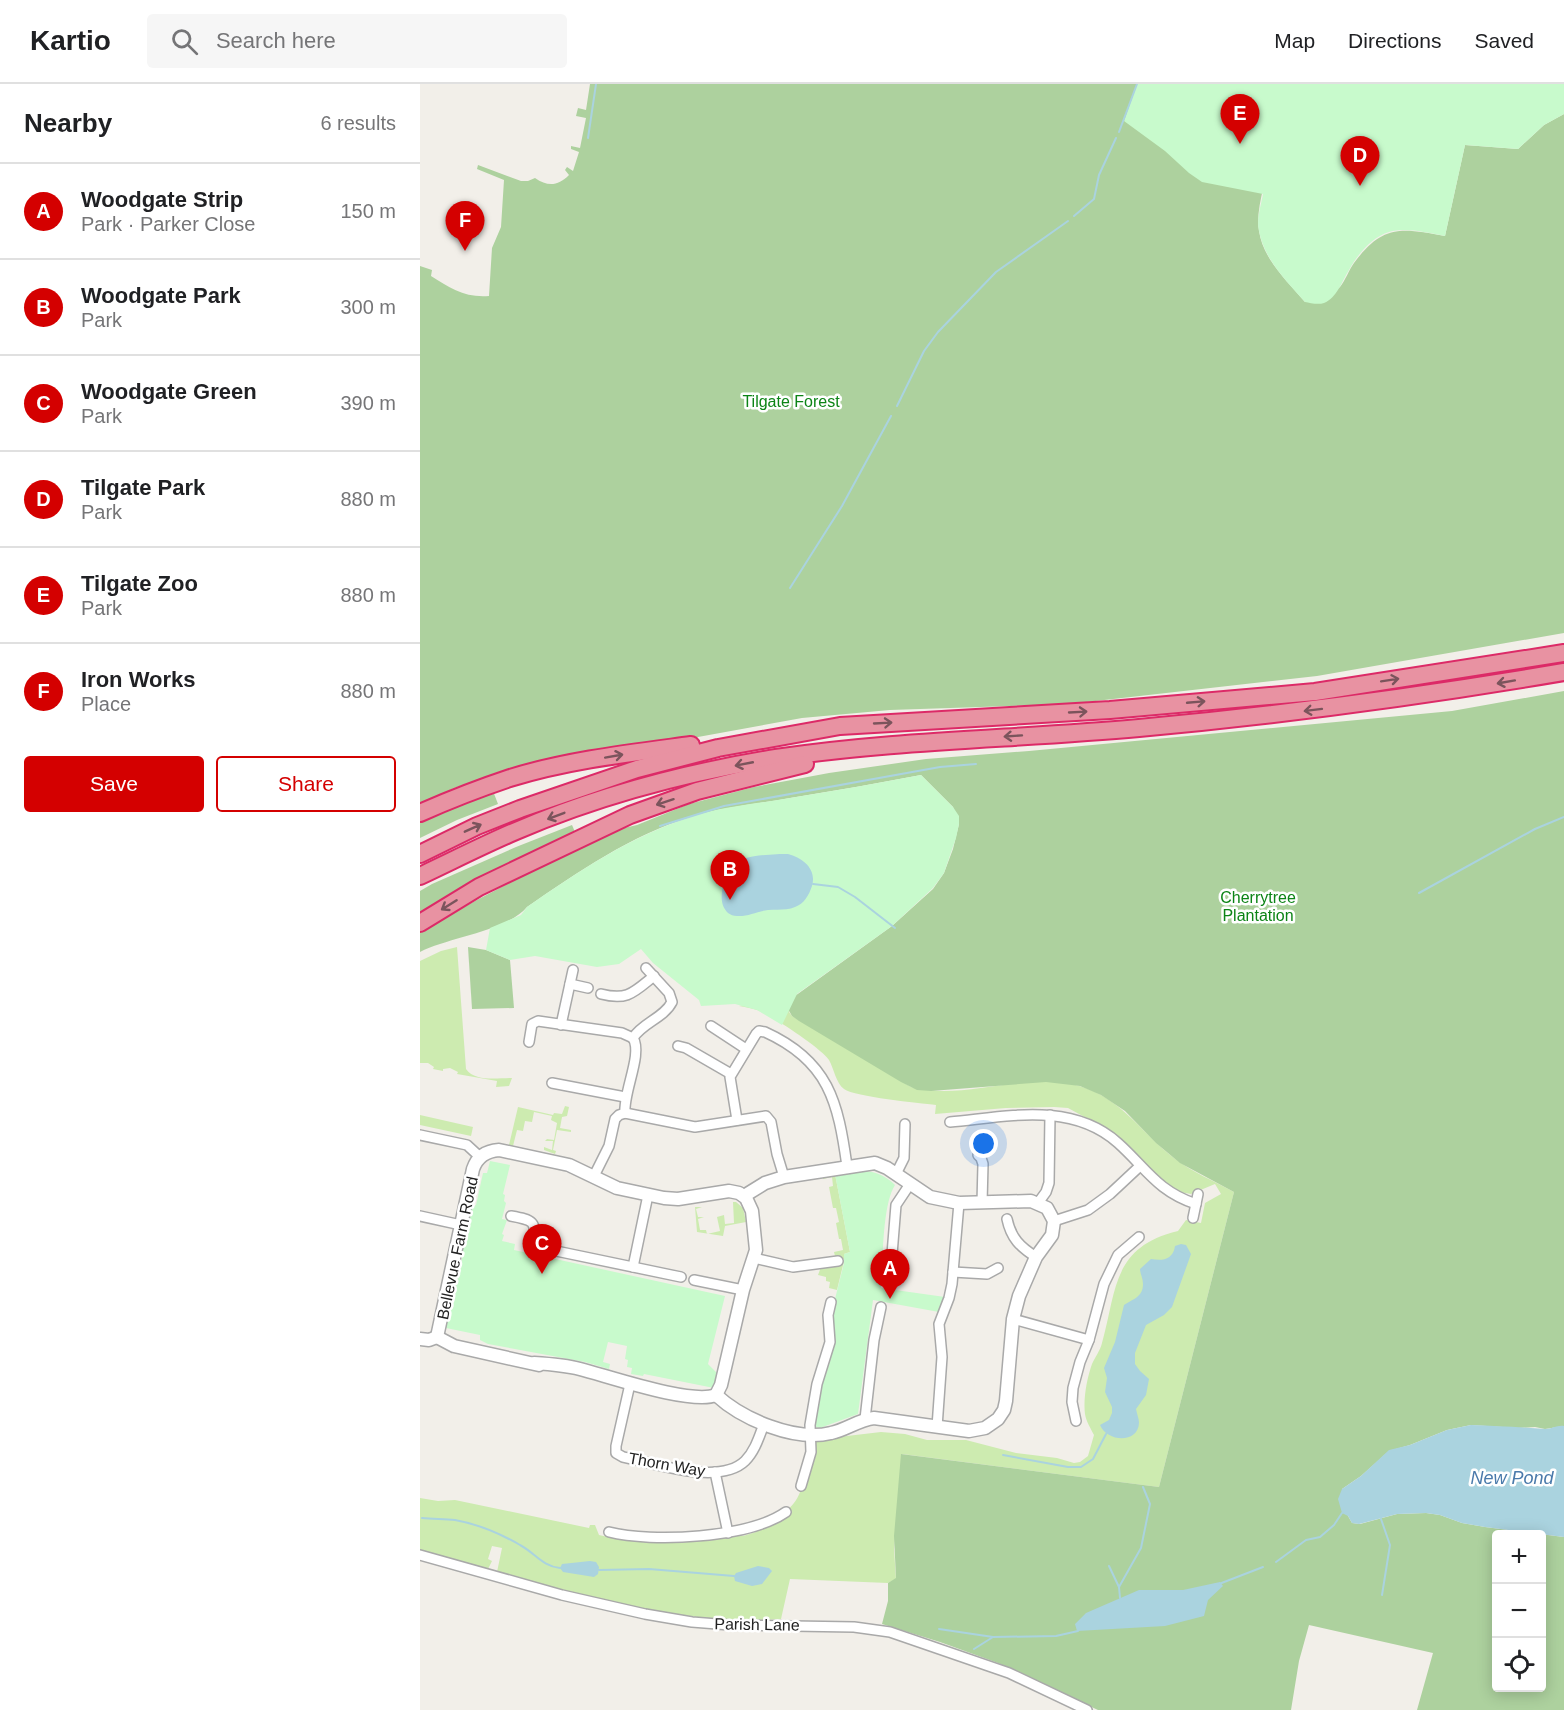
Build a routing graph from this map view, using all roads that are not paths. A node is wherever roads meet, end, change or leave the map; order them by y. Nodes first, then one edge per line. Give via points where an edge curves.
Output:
1 (1564, 653) edge
2 (1564, 672) edge
3 (840, 726) junction
4 (906, 744) junction
5 (420, 813) edge
6 (420, 854) edge
7 (420, 876) edge
8 (420, 923) edge
9 (646, 968) dead end
10 (573, 970) dead end
11 (654, 976) junction
12 (570, 984) junction
13 (588, 988) dead end
14 (601, 994) dead end
15 (561, 1025) junction
16 (711, 1026) dead end
17 (633, 1038) junction
18 (529, 1042) dead end
19 (678, 1046) dead end
20 (747, 1049) junction
21 (731, 1074) junction
22 (552, 1083) dead end
23 (625, 1098) junction
24 (625, 1113) junction
25 (1050, 1115) junction
26 (737, 1120) junction
27 (950, 1122) dead end
28 (905, 1124) dead end
29 (420, 1135) edge
30 (978, 1155) dead end
31 (480, 1157) junction
32 (847, 1166) junction
33 (1140, 1166) junction
34 (896, 1174) junction
35 (594, 1176) junction
36 (784, 1176) junction
37 (910, 1184) junction
38 (648, 1195) junction
39 (744, 1196) junction
40 (959, 1203) junction
41 (982, 1203) junction
42 (1038, 1203) junction
43 (420, 1216) edge
44 (511, 1216) dead end
45 (1193, 1218) dead end
46 (1007, 1219) dead end
47 (1054, 1221) junction
48 (461, 1225) junction
49 (1139, 1237) dead end
50 (1036, 1257) junction
51 (754, 1258) junction
52 (838, 1260) dead end
53 (633, 1267) junction
54 (998, 1268) dead end
55 (953, 1272) junction
56 (681, 1277) dead end
57 (890, 1279) dead end
58 (694, 1280) dead end
59 (743, 1290) junction
60 (831, 1302) dead end
61 (881, 1307) dead end
62 (1014, 1316) junction
63 (437, 1336) junction
64 (420, 1339) edge
65 (1089, 1340) junction
66 (630, 1384) junction
67 (716, 1395) junction
68 (865, 1419) junction
69 (1076, 1421) dead end
70 (764, 1424) junction
71 (937, 1426) junction
72 (809, 1434) junction
73 (715, 1472) junction
74 (801, 1486) dead end
75 (786, 1512) dead end
76 (609, 1532) dead end
77 (728, 1533) junction
78 (420, 1555) edge
79 (1087, 1710) edge

3 -> 1 highway via 1110,710 1315,692
2 -> 4 highway via 1424,696 1259,716 1134,729
5 -> 3 highway via 505,780 553,768
6 -> 3 highway via 520,809 637,769 718,748
4 -> 7 highway via 776,758 642,787 516,831
4 -> 8 highway via 761,775 651,806 479,887
9 - 11 street
10 - 12 street
11 - 14 street via 628,996 614,998
11 - 17 street via 671,996 671,1005
12 - 13 street
12 - 15 street
15 - 17 street
15 - 18 street via 538,1021 532,1024
16 - 20 street
17 - 23 street via 636,1051
19 - 21 street
20 - 21 street
20 - 32 street via 757,1033 765,1032 815,1067 838,1111
21 - 26 street
22 - 23 street
23 - 24 street
24 - 26 street via 695,1127
24 - 35 street via 615,1119 609,1146
25 - 27 street
25 - 33 street via 1078,1120 1104,1132
25 - 42 street via 1049,1183
26 - 36 street via 760,1116 770,1119
28 - 34 street via 904,1158
29 - 31 street via 470,1146
30 - 41 street via 984,1164
31 - 35 street, Bellevue Farm Road via 499,1150 569,1165
31 - 48 street, Bellevue Farm Road via 473,1169
32 - 34 street via 878,1164
32 - 36 street
33 - 45 street via 1167,1191 1197,1199
33 - 47 street via 1088,1210
34 - 37 street
35 - 38 street, Bellevue Farm Road via 618,1188
36 - 39 street
37 - 40 street via 930,1197
37 - 57 street via 896,1205
38 - 39 street, Bellevue Farm Road via 678,1199 729,1191
38 - 53 street
39 - 51 street via 753,1216
40 - 41 street
40 - 55 street
41 - 42 street
42 - 47 street via 1047,1208
43 - 48 street
44 - 53 street via 533,1224 534,1246
46 - 50 street via 1016,1242
47 - 50 street via 1052,1235
48 - 63 street, Bellevue Farm Road
49 - 65 street via 1118,1256 1108,1273
50 - 62 street
51 - 52 street via 793,1267
51 - 59 street
53 - 56 street
54 - 55 street via 987,1274
55 - 71 street via 939,1324 942,1357
58 - 59 street
59 - 67 street
60 - 72 street via 830,1342
61 - 68 street
62 - 65 street
62 - 71 street via 1006,1401 1000,1416 978,1430
63 - 64 street, Bellevue Farm Road
63 - 66 street via 454,1346 566,1366
65 - 69 street via 1073,1388
66 - 67 street via 701,1398
66 - 73 street, Thorn Way via 616,1453 701,1473
67 - 70 street via 736,1412
68 - 71 street
68 - 72 street via 831,1433
70 - 72 street
70 - 73 street, Thorn Way via 747,1460
72 - 74 street via 811,1452
73 - 77 street
75 - 77 street
76 - 77 street via 651,1536
78 - 79 street, Parish Lane via 562,1595 692,1622 890,1632 1009,1672

